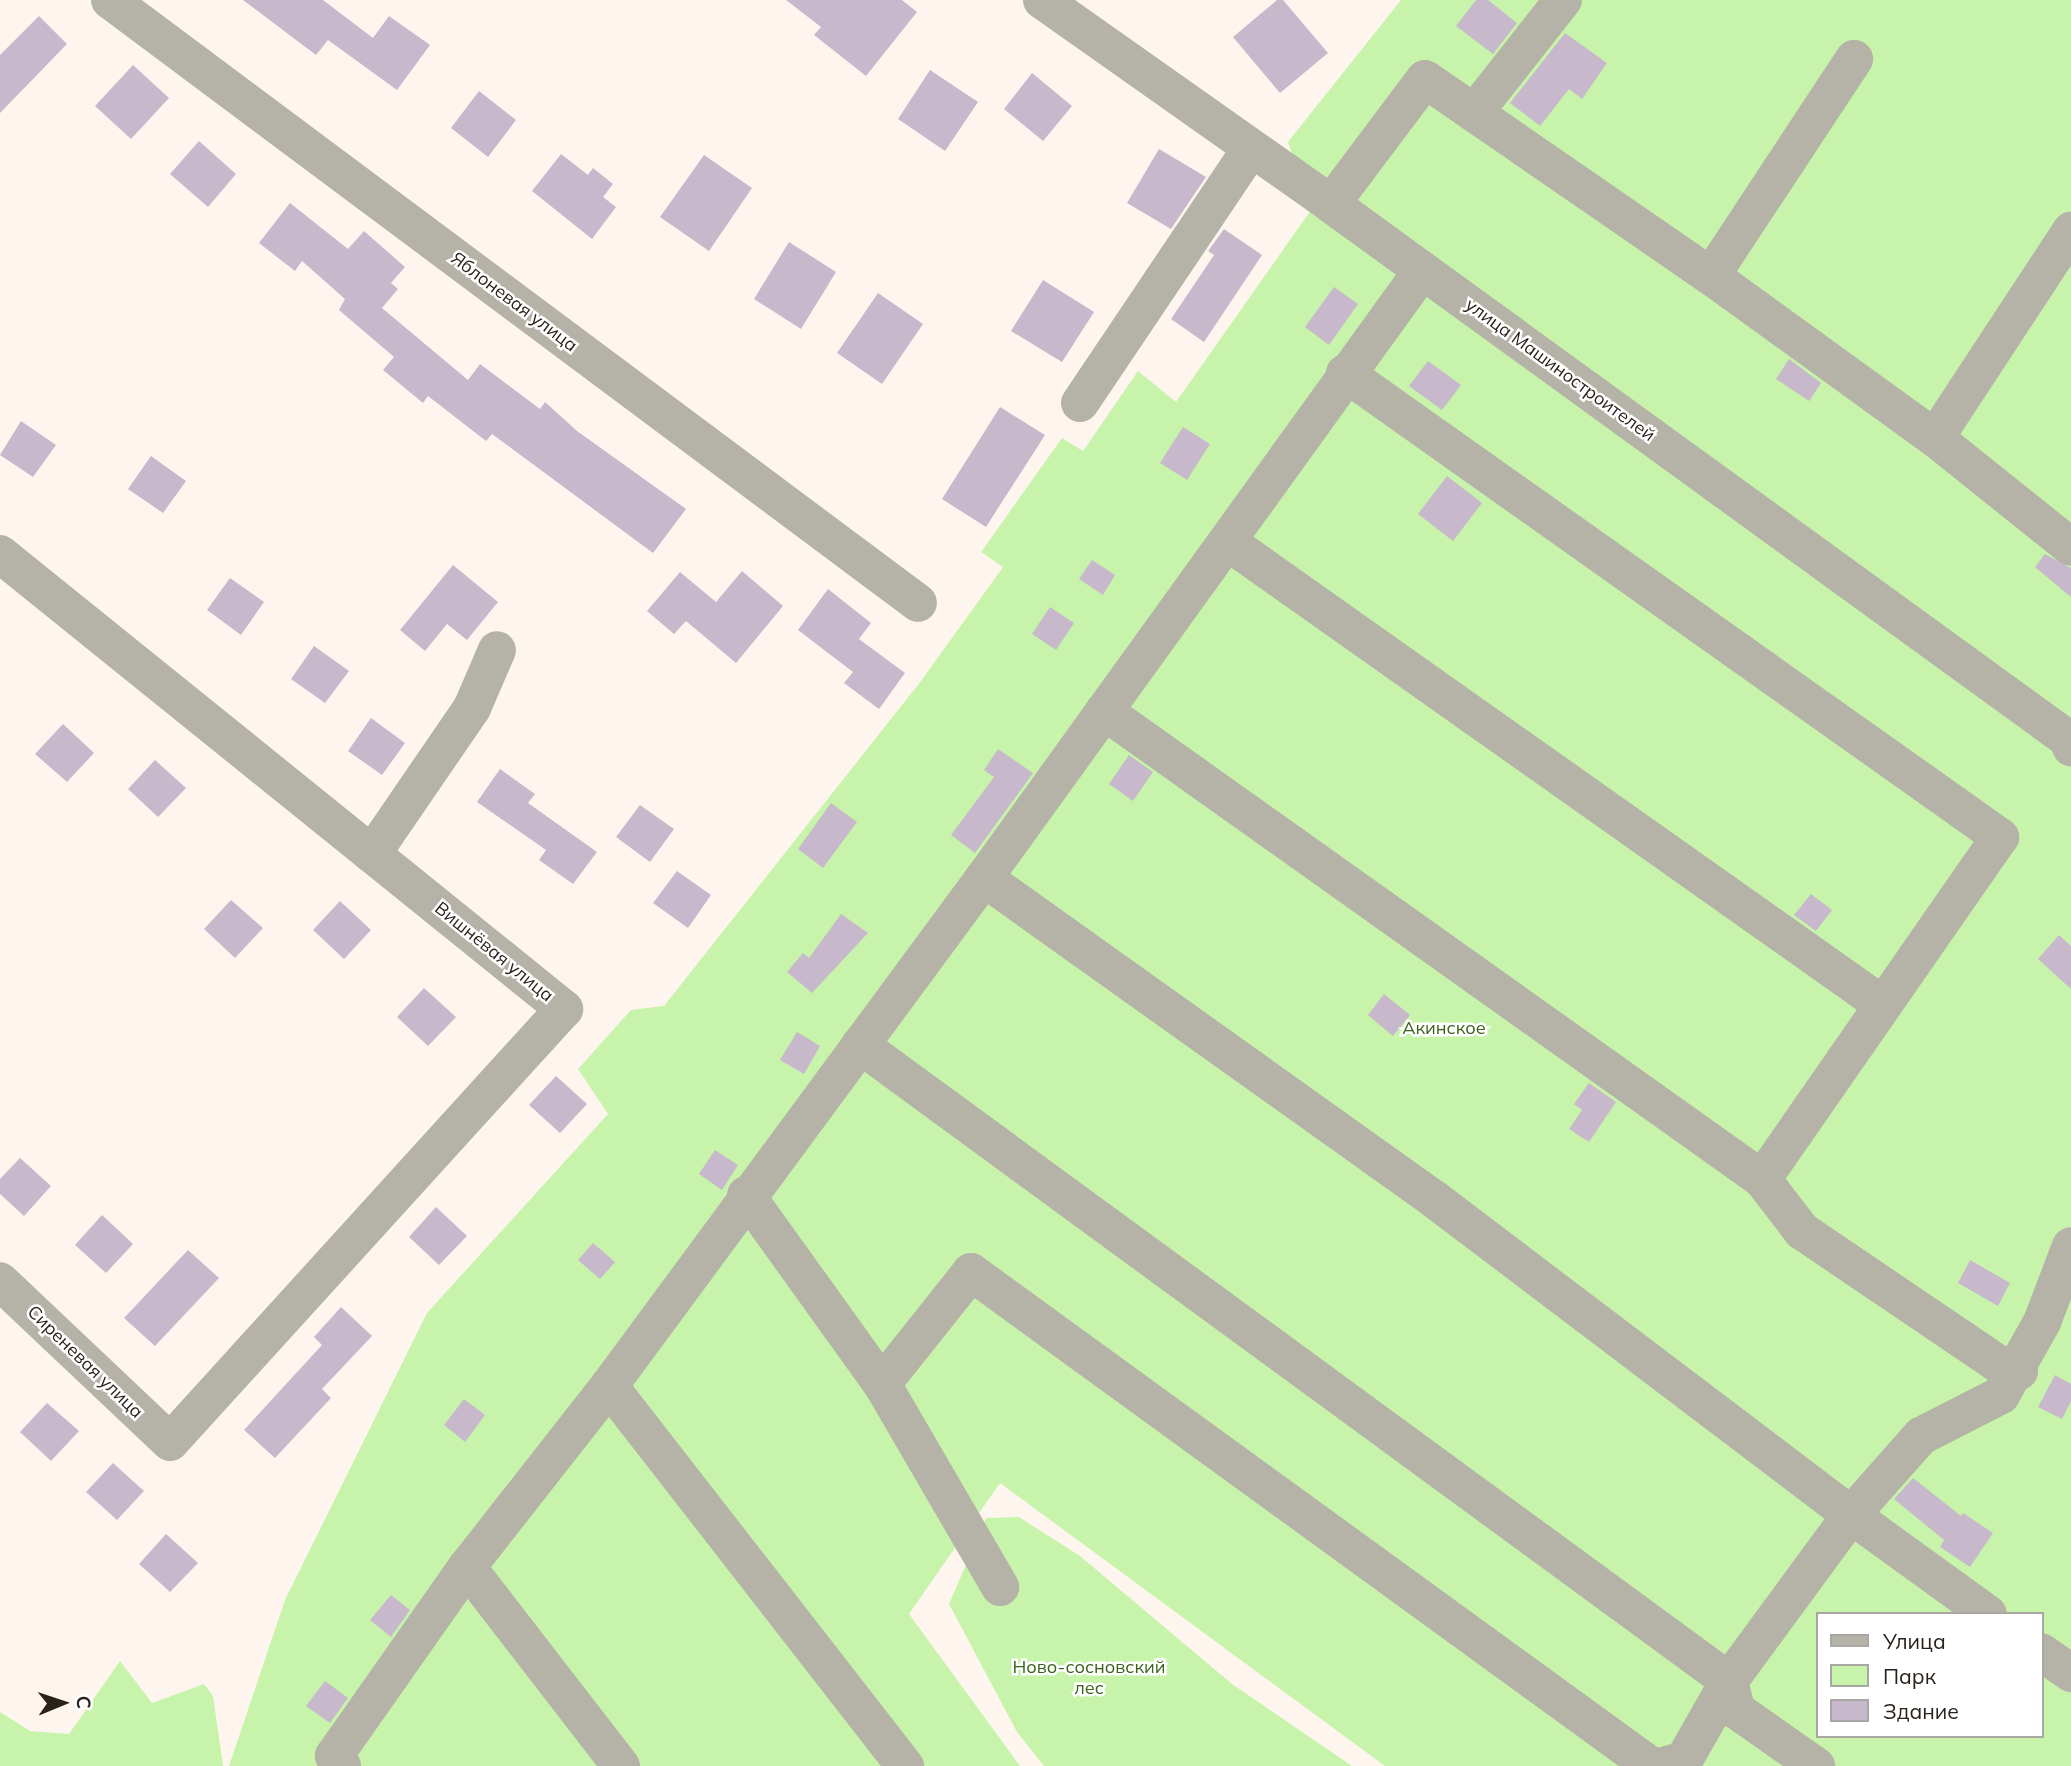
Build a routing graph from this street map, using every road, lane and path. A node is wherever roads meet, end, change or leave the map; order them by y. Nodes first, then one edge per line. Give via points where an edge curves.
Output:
1 (110, 0) edge
2 (1042, 0) edge
3 (1563, 0) edge
4 (1854, 59) dead end
5 (1474, 113) junction
6 (1251, 149) junction
7 (1331, 204) junction
8 (2071, 231) edge
9 (1422, 271) junction
10 (1711, 276) junction
11 (1345, 373) junction
12 (1080, 402) dead end
13 (1935, 438) junction
14 (1228, 542) junction
15 (2071, 547) edge
16 (0, 554) edge
17 (919, 603) dead end
18 (497, 650) dead end
19 (1104, 711) junction
20 (2070, 740) edge
21 (372, 854) junction
22 (984, 878) junction
23 (1883, 1005) junction
24 (860, 1045) junction
25 (1762, 1179) junction
26 (746, 1195) junction
27 (2071, 1246) edge
28 (0, 1281) edge
29 (2057, 1327) edge
30 (2019, 1371) junction
31 (882, 1384) junction
32 (609, 1386) junction
33 (170, 1442) joint
34 (1850, 1515) junction
35 (467, 1567) junction
36 (1000, 1587) dead end
37 (1985, 1612) edge
38 (2043, 1653) edge
39 (2071, 1673) edge
40 (1729, 1682) junction
41 (342, 1766) edge
42 (621, 1766) edge
43 (905, 1766) edge
44 (1651, 1766) edge
45 (1664, 1766) edge
46 (1816, 1766) edge

1 - 17 street, Яблоневая улица
2 - 6 street, улица Машиностроителей
3 - 5 street
4 - 10 street
5 - 7 street via 1425,79
5 - 10 street
6 - 7 street, улица Машиностроителей
6 - 12 street
7 - 9 street, улица Машиностроителей
8 - 13 street
9 - 11 street
9 - 20 street, улица Машиностроителей
10 - 13 street
11 - 14 street
11 - 23 street via 2000,837
13 - 15 street
14 - 19 street
14 - 23 street
16 - 21 street, Вишнёвая улица
18 - 21 street via 472,708
19 - 22 street
19 - 25 street
21 - 33 street, Вишнёвая улица via 564,1009
22 - 24 street
22 - 34 street via 1434,1199
23 - 25 street
24 - 26 street
24 - 40 street
25 - 30 street via 1802,1231 2000,1365
26 - 31 street
26 - 32 street
27 - 29 street
28 - 33 street, Сиреневая улица
29 - 30 street
30 - 34 street via 2001,1395 1921,1436
31 - 36 street
31 - 44 street via 971,1272
32 - 35 street
32 - 43 street
34 - 37 street
34 - 40 street
35 - 41 street via 334,1756
35 - 42 street
38 - 39 street
40 - 45 street via 1684,1760
40 - 46 street via 1736,1710

